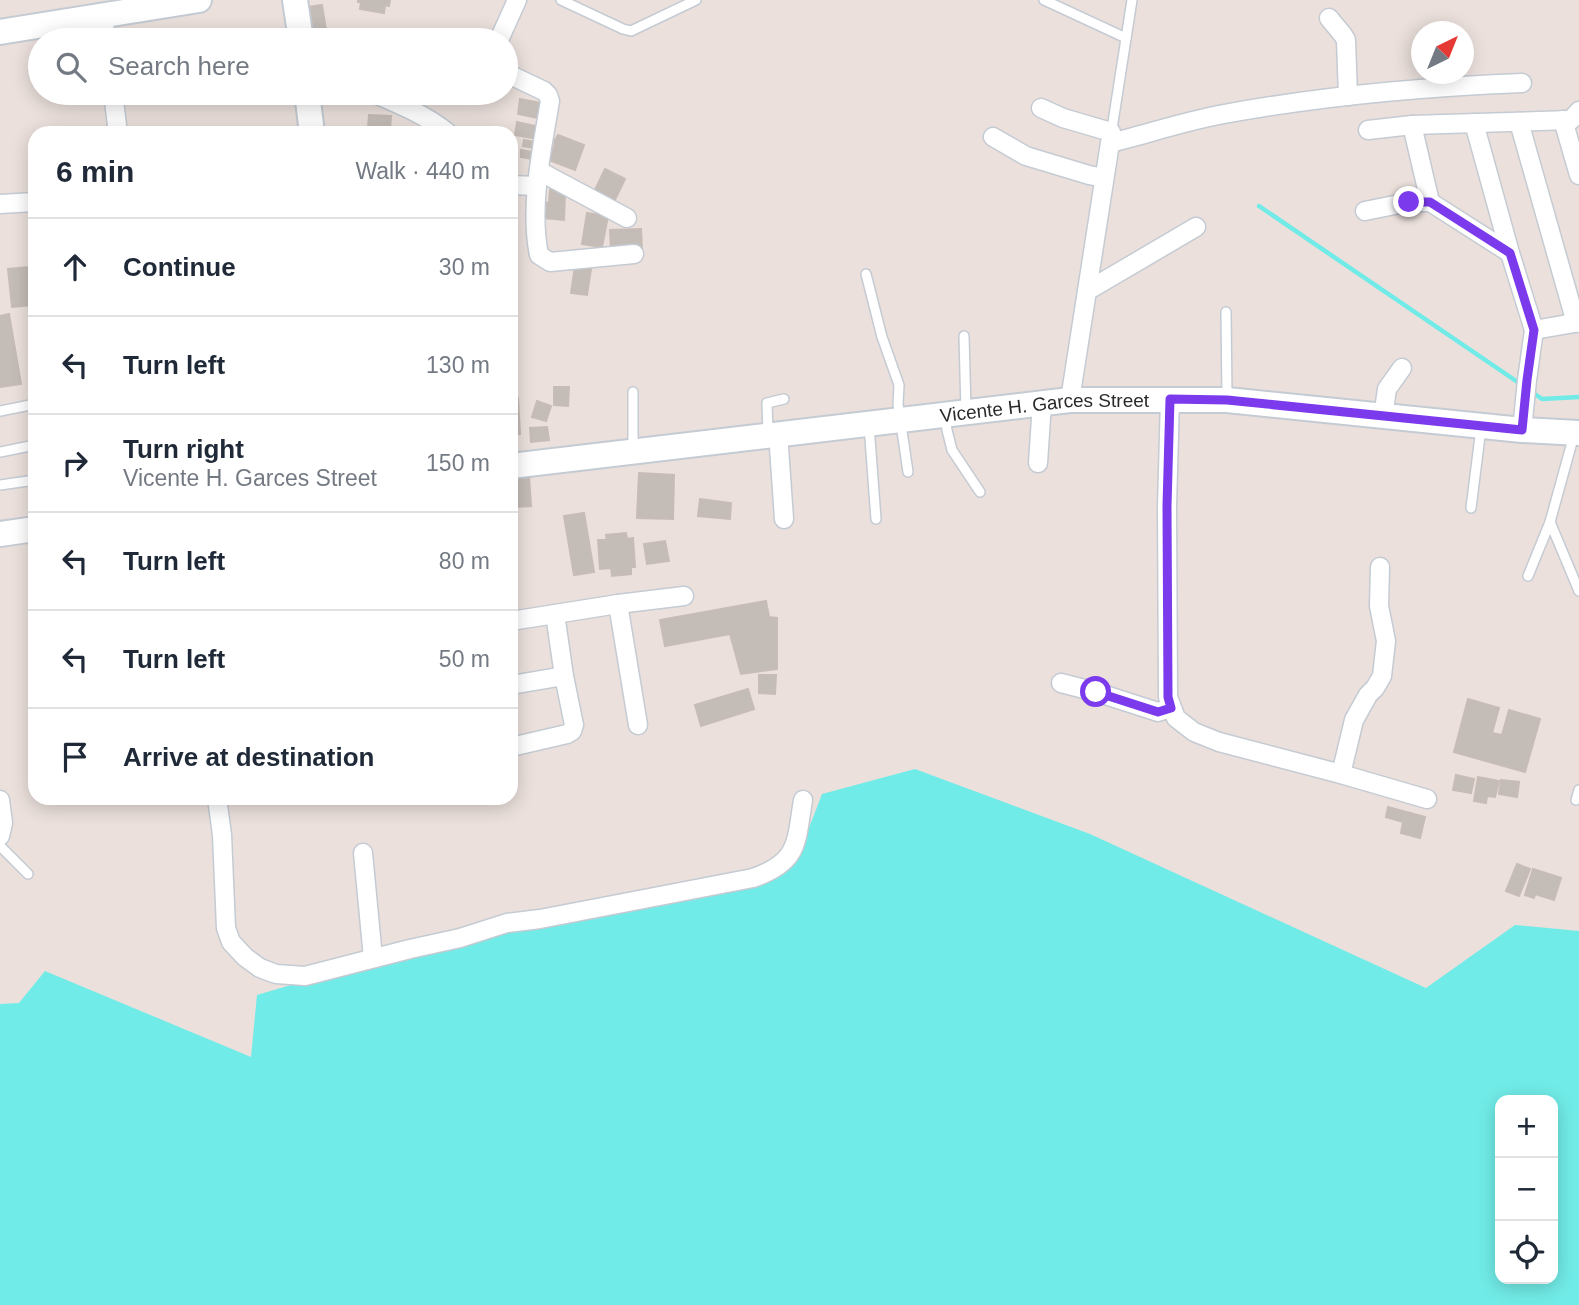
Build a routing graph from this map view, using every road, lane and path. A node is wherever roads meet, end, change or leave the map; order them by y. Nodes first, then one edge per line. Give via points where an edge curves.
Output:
1 (199, 0) edge
2 (295, 0) edge
3 (517, 0) edge
4 (561, 0) edge
5 (696, 0) edge
6 (1044, 0) edge
7 (1132, 0) edge
8 (103, 16) junction
9 (1329, 18) dead end
10 (28, 28) edge
11 (30, 28) edge
12 (104, 28) edge
13 (299, 28) edge
14 (504, 28) edge
15 (0, 33) edge
16 (1126, 38) junction
17 (518, 79) edge
18 (1522, 83) dead end
19 (1348, 96) junction
20 (114, 105) edge
21 (308, 105) edge
22 (399, 105) edge
23 (1041, 108) dead end
24 (1571, 116) edge
25 (1519, 121) junction
26 (1474, 123) junction
27 (1412, 125) junction
28 (117, 126) edge
29 (311, 126) edge
30 (440, 126) edge
31 (1368, 130) dead end
32 (993, 137) dead end
33 (1110, 137) junction
34 (1579, 175) edge
35 (538, 178) junction
36 (1104, 178) junction
37 (518, 183) edge
38 (28, 202) edge
39 (1430, 202) junction
40 (0, 204) edge
41 (1365, 211) dead end
42 (627, 218) dead end
43 (1196, 227) dead end
44 (1510, 253) junction
45 (634, 254) dead end
46 (866, 274) dead end
47 (1087, 291) junction
48 (1226, 312) dead end
49 (1577, 322) edge
50 (1534, 330) junction
51 (964, 336) dead end
52 (1402, 368) dead end
53 (634, 392) dead end
54 (785, 399) dead end
55 (1170, 399) junction
56 (1070, 400) junction
57 (1227, 400) junction
58 (1042, 403) junction
59 (28, 405) edge
60 (0, 411) edge
61 (956, 412) junction
62 (1383, 417) junction
63 (901, 419) junction
64 (869, 423) junction
65 (1481, 426) junction
66 (1522, 430) junction
67 (1577, 433) edge
68 (773, 434) junction
69 (28, 446) edge
70 (633, 451) junction
71 (0, 452) edge
72 (1038, 463) dead end
73 (518, 465) edge
74 (908, 472) dead end
75 (28, 481) edge
76 (0, 485) edge
77 (980, 492) dead end
78 (1471, 508) dead end
79 (784, 519) dead end
80 (876, 519) dead end
81 (1550, 522) junction
82 (28, 530) edge
83 (0, 534) edge
84 (1380, 567) dead end
85 (1528, 576) dead end
86 (1579, 590) edge
87 (684, 596) dead end
88 (618, 604) junction
89 (555, 614) junction
90 (518, 620) edge
91 (564, 676) junction
92 (1060, 683) dead end
93 (518, 684) edge
94 (1171, 708) junction
95 (638, 725) dead end
96 (518, 745) edge
97 (1341, 774) junction
98 (1427, 799) dead end
99 (803, 800) dead end
100 (1, 803) edge
101 (218, 805) edge
102 (0, 836) edge
103 (0, 846) edge
104 (363, 853) dead end
105 (28, 873) dead end
106 (373, 958) junction

1 - 8 street
2 - 13 street
3 - 14 street
4 - 5 lane via 631,32
6 - 16 lane
7 - 16 lane
8 - 11 street
8 - 12 street
9 - 19 street via 1346,40
10 - 15 street
16 - 33 lane
17 - 35 street via 544,91 550,101
18 - 19 street
19 - 33 street via 1222,114
20 - 28 street
21 - 29 street
22 - 30 street
23 - 33 street
24 - 25 street
24 - 34 street
25 - 26 street
25 - 49 street
26 - 27 street
26 - 44 street
27 - 31 street
27 - 39 street
32 - 36 street via 1026,156
33 - 36 street
35 - 37 street
35 - 42 street
35 - 45 street via 538,251 543,259
36 - 47 street
38 - 40 street
39 - 41 street
39 - 44 street
43 - 47 street
44 - 50 street
46 - 63 lane via 899,386
47 - 56 street
48 - 57 lane
49 - 50 street
50 - 66 street
51 - 61 lane
52 - 62 street via 1387,389
53 - 70 lane
54 - 68 lane via 767,403
55 - 56 street, Vicente H. Garces Street
55 - 57 street, Vicente H. Garces Street
55 - 94 street
56 - 58 street, Vicente H. Garces Street
57 - 62 street, Vicente H. Garces Street
58 - 61 street, Vicente H. Garces Street
58 - 72 street
59 - 60 lane
61 - 63 street, Vicente H. Garces Street
61 - 77 lane via 947,430 952,450
62 - 65 street, Vicente H. Garces Street
63 - 64 street, Vicente H. Garces Street
63 - 74 lane
64 - 68 street, Vicente H. Garces Street
64 - 80 lane
65 - 66 street, Vicente H. Garces Street
65 - 78 lane
66 - 67 street, Vicente H. Garces Street
67 - 81 lane
68 - 70 street, Vicente H. Garces Street
68 - 79 street
69 - 71 lane
70 - 73 street, Vicente H. Garces Street
75 - 76 lane
81 - 85 lane
81 - 86 lane
82 - 83 street
84 - 97 street via 1379,606 1386,641 1382,676 1354,720
87 - 88 street
88 - 89 street
88 - 95 street
89 - 90 street
89 - 91 street
91 - 93 street
91 - 96 street via 572,731
92 - 94 street via 1158,712
94 - 97 street via 1184,726 1206,738
97 - 98 street
99 - 106 street via 796,846 771,872 507,923
100 - 102 street
101 - 106 street via 226,928 245,957 275,974 305,976
103 - 105 lane
104 - 106 street

